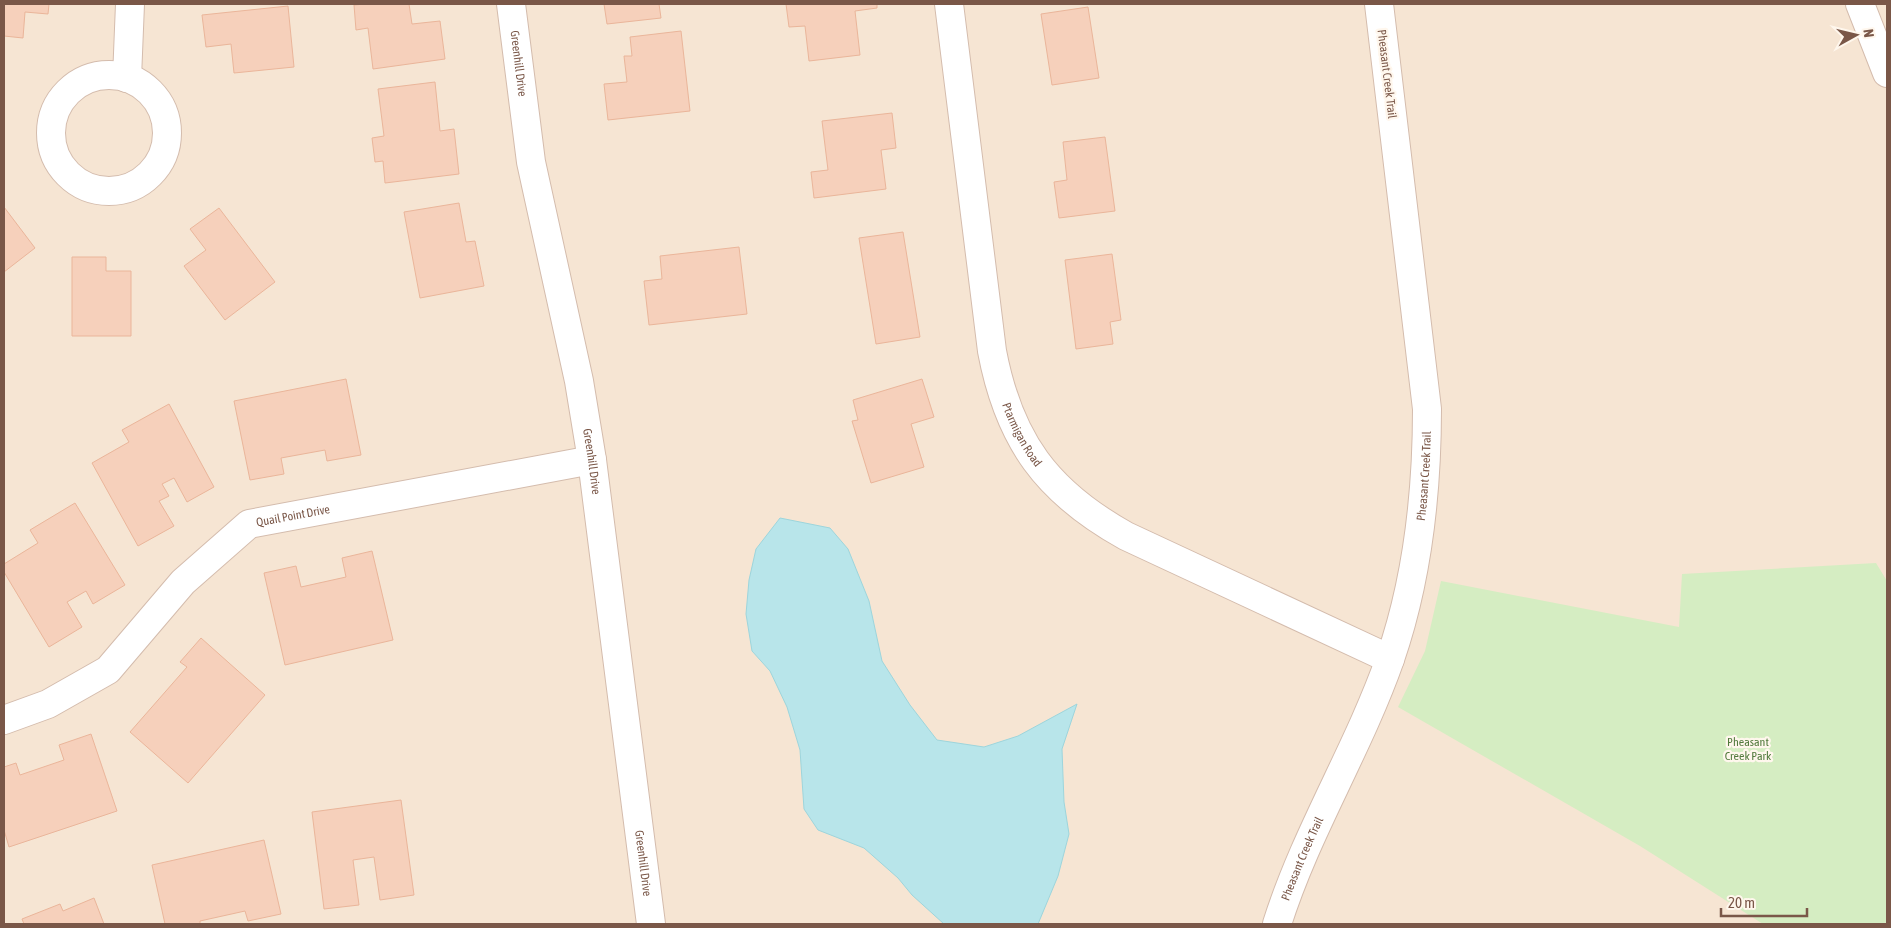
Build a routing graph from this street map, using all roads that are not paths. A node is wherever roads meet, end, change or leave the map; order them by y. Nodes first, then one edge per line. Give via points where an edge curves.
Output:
1 (130, 4) edge
2 (511, 4) edge
3 (949, 4) edge
4 (1378, 4) edge
5 (1860, 4) edge
6 (1887, 73) edge
7 (128, 78) junction
8 (592, 460) junction
9 (1390, 660) junction
10 (4, 720) edge
11 (651, 924) edge
12 (1277, 924) edge

1 - 7 street
2 - 8 street, Greenhill Drive via 531,162 579,380
3 - 9 street, Ptarmigan Road via 992,351 1009,414 1025,445 1069,498 1097,519 1126,536
4 - 9 street, Pheasant Creek Trail via 1427,409 1427,460 1417,553
5 - 6 street
7 - 7 street via 107,75 88,79 71,90 58,105 52,125 52,144 60,163 73,179 91,188 109,191 127,188 156,168 164,152 167,133 164,115 144,86
8 - 10 street, Quail Point Drive via 249,524 183,582 108,670 48,704
8 - 11 street, Greenhill Drive
9 - 12 street, Pheasant Creek Trail via 1363,726 1297,866

